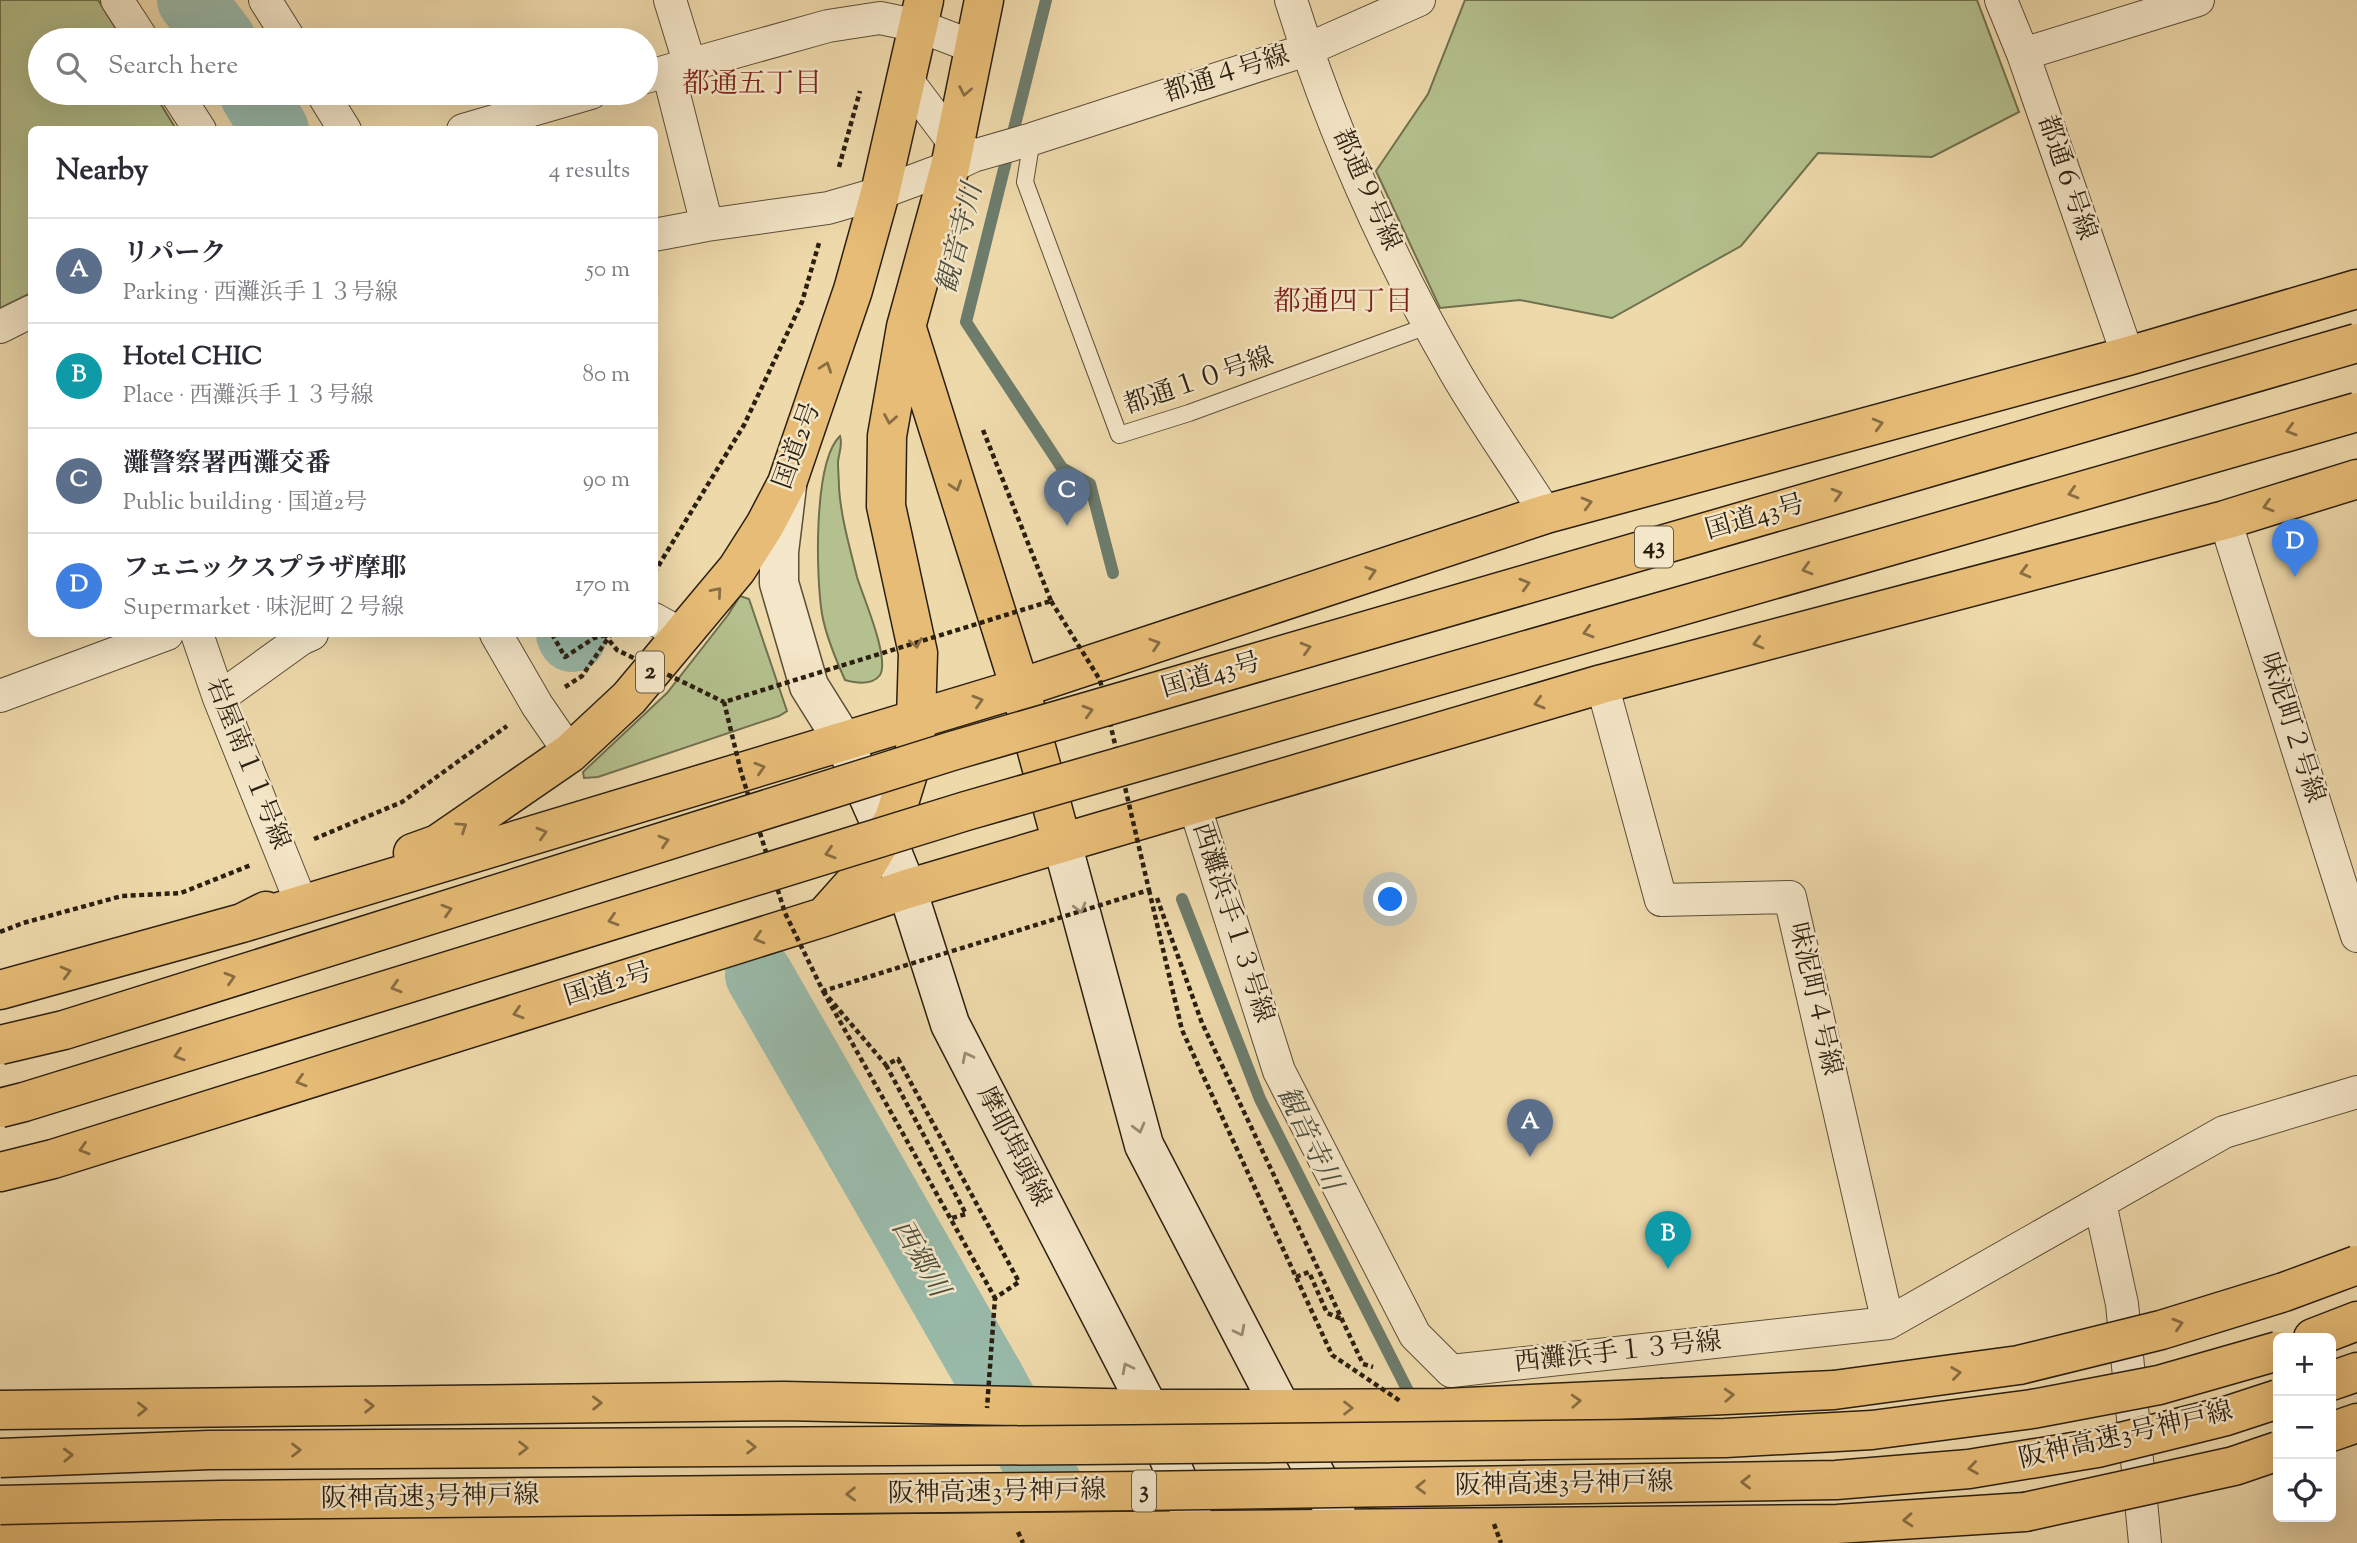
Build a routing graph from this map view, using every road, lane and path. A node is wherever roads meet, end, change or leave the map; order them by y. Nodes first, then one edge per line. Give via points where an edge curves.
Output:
1 (117, 0) edge
2 (265, 0) edge
3 (670, 0) edge
4 (984, 0) edge
5 (1291, 0) edge
6 (1419, 0) edge
7 (2001, 0) edge
8 (2198, 0) edge
9 (922, 13) edge
10 (135, 28) edge
11 (282, 28) edge
12 (974, 47) junction
13 (1306, 50) junction
14 (2023, 54) junction
15 (668, 71) edge
16 (906, 79) junction
17 (861, 87) dead end
18 (184, 105) edge
19 (329, 105) edge
20 (549, 105) edge
21 (197, 126) edge
22 (343, 126) edge
23 (477, 126) edge
24 (1032, 139) junction
25 (970, 154) junction
26 (880, 193) junction
27 (828, 208) junction
28 (707, 225) junction
29 (658, 234) edge
30 (2357, 289) edge
31 (28, 314) edge
32 (1430, 326) junction
33 (0, 327) edge
34 (906, 327) junction
35 (2357, 343) edge
36 (2128, 356) junction
37 (2357, 412) edge
38 (979, 420) dead end
39 (2357, 479) edge
40 (787, 482) junction
41 (1546, 514) junction
42 (2225, 520) junction
43 (658, 566) edge
44 (1051, 601) dead end
45 (668, 627) edge
46 (159, 637) edge
47 (198, 637) edge
48 (305, 637) edge
49 (498, 637) edge
50 (554, 637) edge
51 (598, 637) edge
52 (606, 637) edge
53 (610, 637) edge
54 (1602, 684) junction
55 (1020, 688) junction
56 (562, 689) dead end
57 (0, 696) edge
58 (219, 698) junction
59 (724, 702) dead end
60 (917, 720) junction
61 (844, 742) junction
62 (570, 753) junction
63 (1194, 804) junction
64 (885, 834) junction
65 (1062, 843) junction
66 (907, 889) junction
67 (1149, 890) dead end
68 (298, 895) junction
69 (1157, 898) dead end
70 (824, 917) junction
71 (242, 923) junction
72 (2357, 936) edge
73 (0, 990) edge
74 (0, 1045) edge
75 (886, 1065) junction
76 (2357, 1092) edge
77 (0, 1108) edge
78 (0, 1172) edge
79 (2100, 1203) junction
80 (952, 1218) junction
81 (2357, 1265) edge
82 (1296, 1277) junction
83 (995, 1298) junction
84 (1342, 1320) junction
85 (2357, 1321) edge
86 (1888, 1323) junction
87 (2326, 1333) edge
88 (2273, 1352) edge
89 (1379, 1369) dead end
90 (2357, 1372) edge
91 (2336, 1379) edge
92 (2273, 1400) edge
93 (1410, 1408) dead end
94 (1149, 1409) junction
95 (1280, 1409) junction
96 (0, 1410) edge
97 (972, 1410) junction
98 (2357, 1423) edge
99 (2336, 1430) edge
100 (2273, 1453) edge
101 (0, 1458) edge
102 (0, 1505) edge
103 (1492, 1519) dead end
104 (1014, 1532) edge
105 (1349, 1536) edge
106 (1200, 1537) edge
107 (0, 1540) edge
108 (1501, 1543) edge
109 (2145, 1543) edge

1 - 10 street
2 - 11 street
3 - 15 street
4 - 12 highway
5 - 13 street, 都通９号線
6 - 13 street, 都通４号線
7 - 14 street, 都通６号線
8 - 14 street
9 - 12 street
9 - 15 street via 828,26
9 - 16 highway, 国道2号 / 2
12 -> 25 highway
13 - 24 street, 都通４号線
13 - 32 street, 都通９号線 via 1371,211
14 - 36 street, 都通６号線
15 - 28 street
16 - 25 street
16 - 26 highway, 国道2号 / 2
17 - 27 path
18 - 21 street
19 - 22 street
20 - 23 street
24 - 25 street, 都通４号線
24 - 32 lane, 都通１０号線 via 1026,183 1119,435
25 - 26 street, 都通４号線
25 - 34 highway
26 - 27 street, 都通４号線
40 -> 26 highway, 国道2号 / 2
27 - 28 street, 都通４号線
27 - 43 path via 802,302 744,425
28 - 29 street, 都通４号線
30 - 36 highway, 43
31 - 33 street
32 - 41 street, 都通９号線
34 -> 55 highway
34 -> 60 highway via 887,436 886,506 918,653
74 -> 35 highway, 国道43号 / 43, bridge via 64,1030 952,751
41 -> 36 highway, 43
37 -> 77 highway, 43, bridge via 966,811
38 - 44 path
39 -> 42 highway, 国道2号
45 -> 40 highway, 国道2号 / 2 via 737,569
40 - 61 main road, 摩耶埠頭線 via 779,583 809,686
55 -> 41 highway, 43
42 -> 54 highway, 国道2号
42 - 72 street, 味泥町２号線
45 - 62 highway, 国道2号 / 2 via 629,698
46 - 57 street
47 - 58 street, 岩屋南１１号線
48 - 58 street
49 - 62 street
50 - 51 path via 565,657
52 - 56 path via 582,676
53 - 59 path, bridge via 617,650
54 -> 63 highway, 国道2号
54 - 86 street, 味泥町４号線 via 1661,900 1790,897
60 -> 55 highway, 国道2号 / 2
55 - 65 highway
58 - 68 street, 岩屋南１１号線
60 - 61 highway, 国道2号 / 2
60 - 64 highway via 915,751
61 - 64 main road, 摩耶埠頭線
71 -> 61 highway, 国道2号 / 2
68 -> 62 highway, 国道2号 / 2 via 438,844
63 - 65 highway, 国道2号
63 - 86 street, 西灘浜手１３号線 via 1279,1071 1415,1335 1451,1371
64 - 66 main road, 摩耶埠頭線
64 - 70 highway via 858,879
65 - 66 highway, 国道2号
65 -> 95 main road via 1143,1145
66 - 70 highway, 国道2号
94 -> 66 main road, 摩耶埠頭線 via 950,1024
67 - 82 path, bridge via 1182,1030
68 - 71 highway, 国道2号 / 2
69 - 84 path via 1202,1023
70 -> 78 highway, 国道2号
73 -> 71 highway, 国道2号 / 2
75 - 80 path via 966,1214
75 - 80 path, bridge via 823,991
75 - 83 path, bridge via 898,1059 1019,1282
76 - 79 street, 西灘浜手１３号線 via 2224,1132
79 - 86 street, 西灘浜手１３号線
79 - 109 street via 2122,1304
80 - 83 path
95 -> 81 highway, bridge via 1445,1408 1834,1390 2019,1365 2161,1330
82 - 84 path via 1309,1272 1327,1313
82 - 93 path, bridge via 1332,1354
83 - 97 path, bridge
84 - 89 path via 1363,1363
85 - 87 highway
101 -> 88 highway, 阪神高速3号神戸線 / 3, bridge via 223,1450 1725,1438 1872,1430 2032,1409 2160,1385
90 - 91 highway
92 -> 102 highway, 阪神高速3号神戸線 / 3, bridge via 2097,1448 1969,1469 1836,1480
94 - 95 highway
94 - 97 highway
94 - 106 main road, 摩耶埠頭線
95 - 105 main road
96 -> 97 highway via 784,1401
98 - 99 highway
100 -> 105 highway, bridge via 2234,1466 2025,1512 1837,1524
103 - 108 path, bridge
104 - 106 highway
104 - 107 highway via 374,1533
105 - 106 highway

